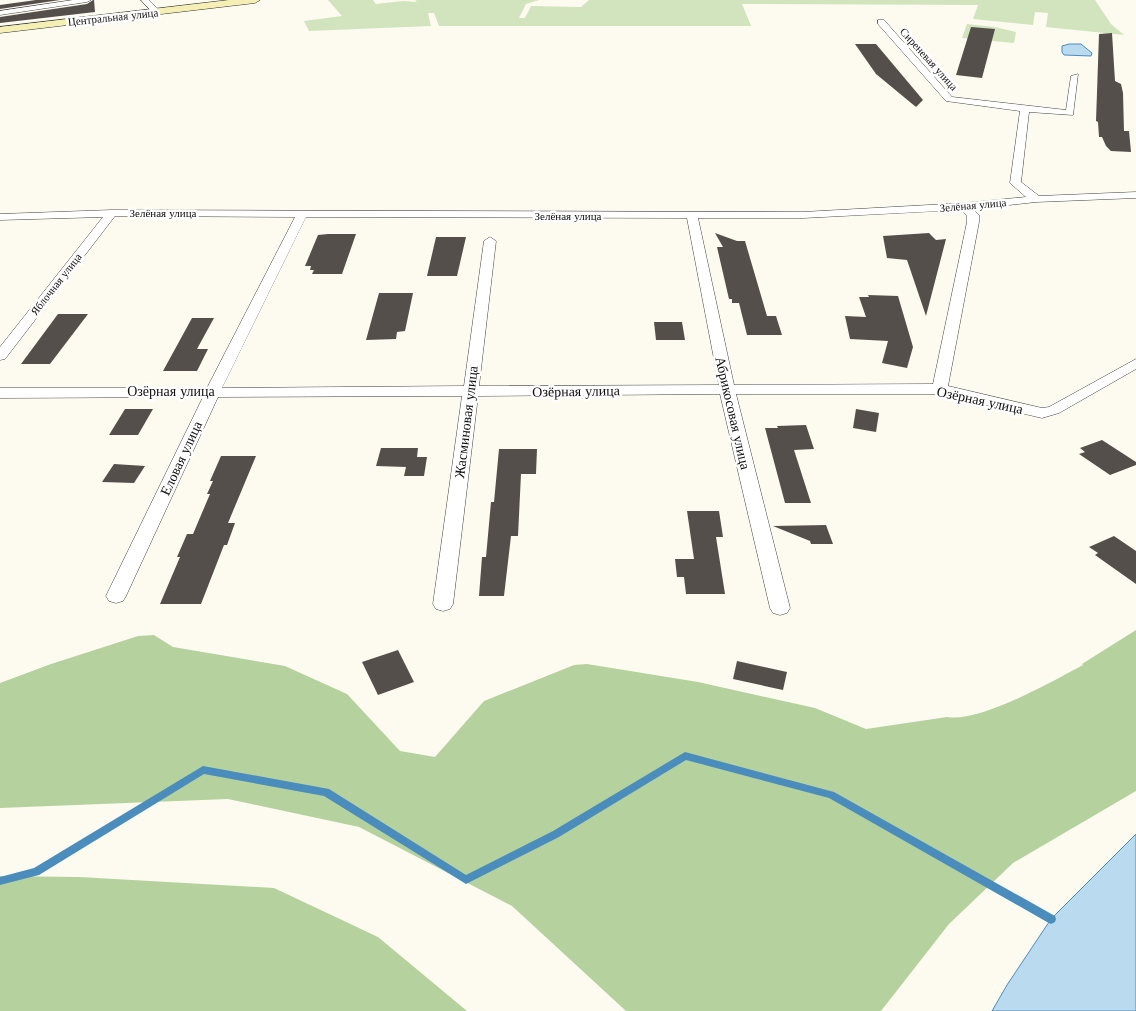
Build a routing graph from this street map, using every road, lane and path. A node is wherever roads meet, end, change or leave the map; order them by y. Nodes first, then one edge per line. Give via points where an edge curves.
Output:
1 (87, 0) edge
2 (145, 0) edge
3 (255, 0) edge
4 (157, 12) junction
5 (0, 13) edge
6 (881, 22) dead end
7 (0, 30) edge
8 (1075, 76) dead end
9 (1025, 109) junction
10 (1136, 195) edge
11 (1036, 199) junction
12 (965, 206) junction
13 (112, 213) junction
14 (302, 214) junction
15 (692, 216) junction
16 (0, 217) edge
17 (490, 240) dead end
18 (0, 356) edge
19 (1136, 362) edge
20 (940, 389) junction
21 (727, 390) junction
22 (213, 391) junction
23 (470, 392) junction
24 (0, 393) edge
25 (116, 596) dead end
26 (443, 604) dead end
27 (780, 608) dead end

1 - 5 street
2 - 4 street
3 - 4 main road, Центральная улица
4 - 7 main road, Центральная улица
6 - 9 street, Сиреневая улица via 949,99
8 - 9 street, Сиреневая улица via 1070,113
9 - 11 street via 1015,183
10 - 11 street, Зелёная улица
11 - 12 street, Зелёная улица
12 - 15 street, Зелёная улица via 803,216
12 - 20 street via 973,215 974,222
13 - 14 street, Зелёная улица
13 - 16 street, Зелёная улица
13 - 18 street, Яблочная улица
14 - 15 street, Зелёная улица
14 - 22 street, Еловая улица
15 - 21 street, Абрикосовая улица
17 - 23 street, Жасминовая улица
19 - 20 street, Озёрная улица via 1054,410 1042,413
20 - 21 street, Озёрная улица
21 - 23 street, Озёрная улица
21 - 27 street, Абрикосовая улица
22 - 23 street, Озёрная улица
22 - 24 street, Озёрная улица
22 - 25 street, Еловая улица
23 - 26 street, Жасминовая улица

